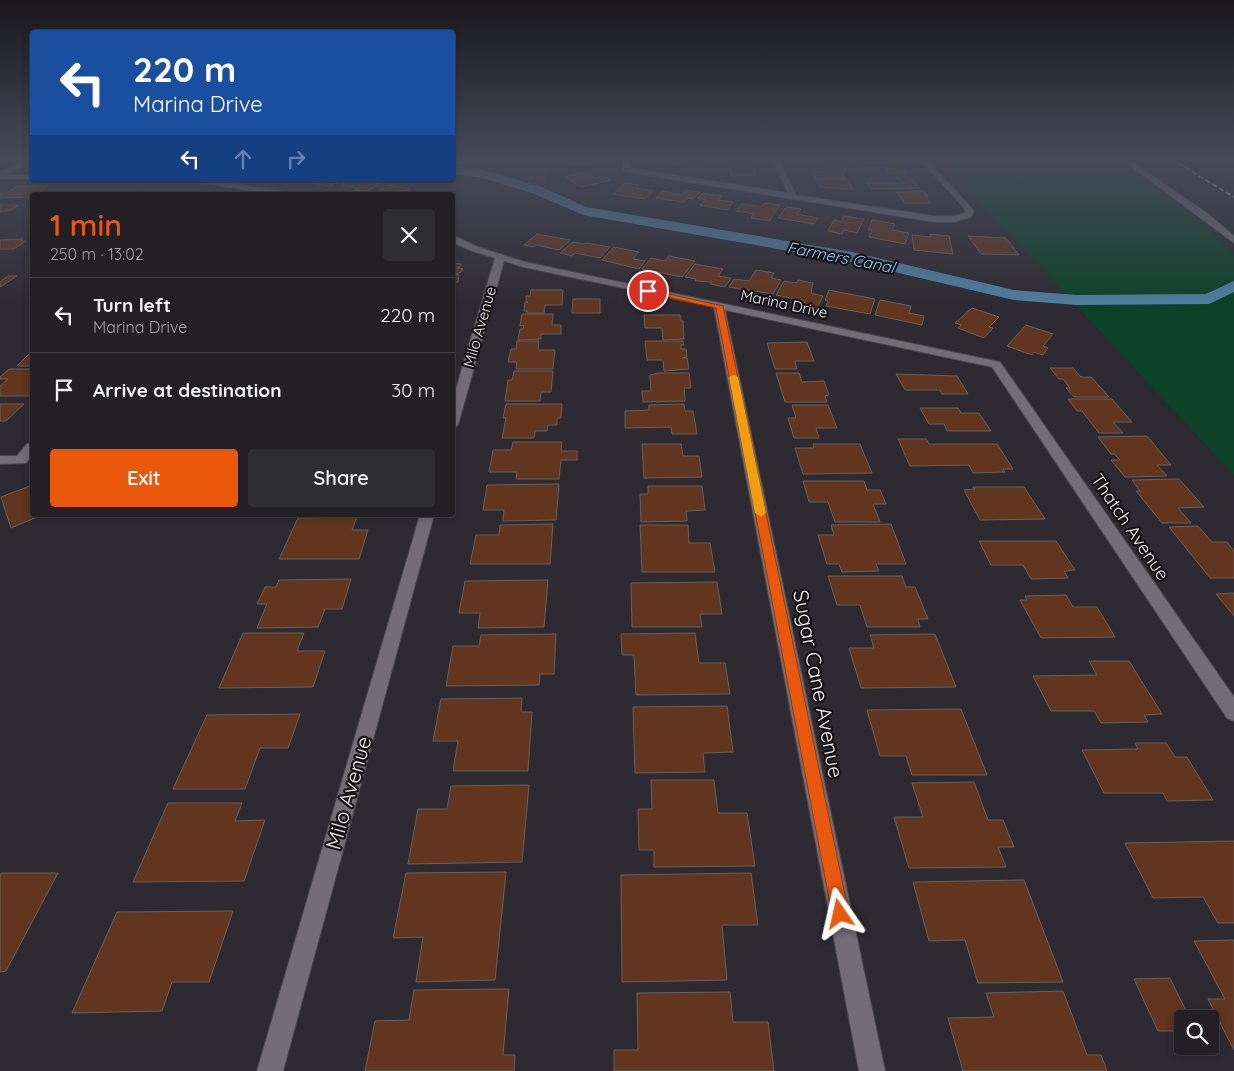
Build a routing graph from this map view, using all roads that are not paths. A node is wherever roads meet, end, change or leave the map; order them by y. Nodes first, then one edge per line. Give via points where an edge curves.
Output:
1 (876, 209) edge
2 (969, 209) edge
3 (1197, 209) edge
4 (455, 239) edge
5 (1234, 240) edge
6 (500, 258) junction
7 (720, 306) junction
8 (996, 364) joint
9 (455, 415) edge
10 (30, 449) edge
11 (0, 460) edge
12 (426, 517) edge
13 (1234, 712) edge
14 (270, 1071) edge
15 (872, 1071) edge

1 - 2 street via 944,220 963,218
3 - 5 street
4 - 6 street, Marina Drive
6 - 7 street, Marina Drive
6 - 9 street, Milo Avenue
7 - 8 street, Marina Drive
7 - 15 street, Sugar Cane Avenue
8 - 13 street, Thatch Avenue
10 - 11 street via 21,460
12 - 14 street, Milo Avenue

